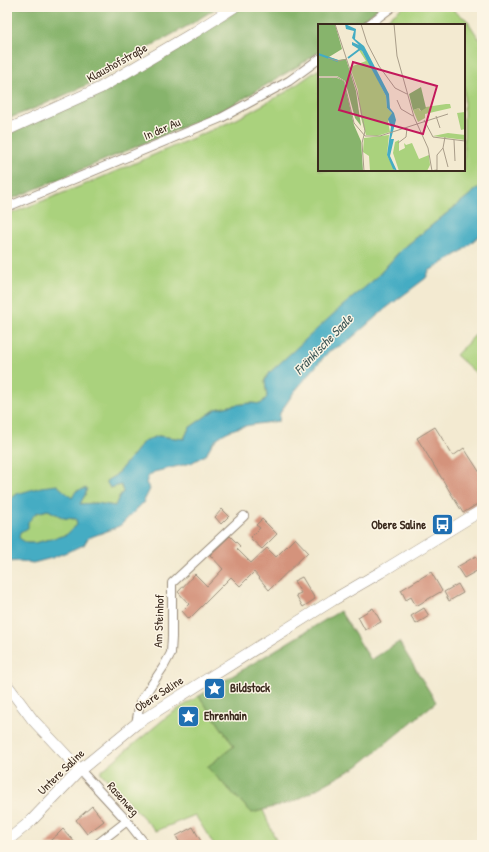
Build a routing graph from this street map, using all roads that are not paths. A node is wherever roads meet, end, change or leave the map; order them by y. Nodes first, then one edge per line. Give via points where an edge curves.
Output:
1 (234, 7) edge
2 (392, 7) edge
3 (369, 24) edge
4 (318, 61) edge
5 (7, 130) edge
6 (7, 207) edge
7 (482, 510) edge
8 (244, 516) dead end
9 (7, 685) edge
10 (136, 724) junction
11 (80, 770) junction
12 (126, 821) junction
13 (7, 841) edge
14 (96, 845) edge
15 (146, 845) edge

1 - 5 main road, Klaushofstraße via 100,88
2 - 3 street
4 - 6 street, In der Au via 289,81 220,118
7 - 10 main road, Obere Saline
8 - 10 street, Am Steinhof via 172,582 170,653 140,702
9 - 11 main road via 34,720
10 - 11 main road, Untere Saline
11 - 12 street, Rasenweg
11 - 13 main road, Untere Saline via 31,821
12 - 14 street
12 - 15 street, Rasenweg

